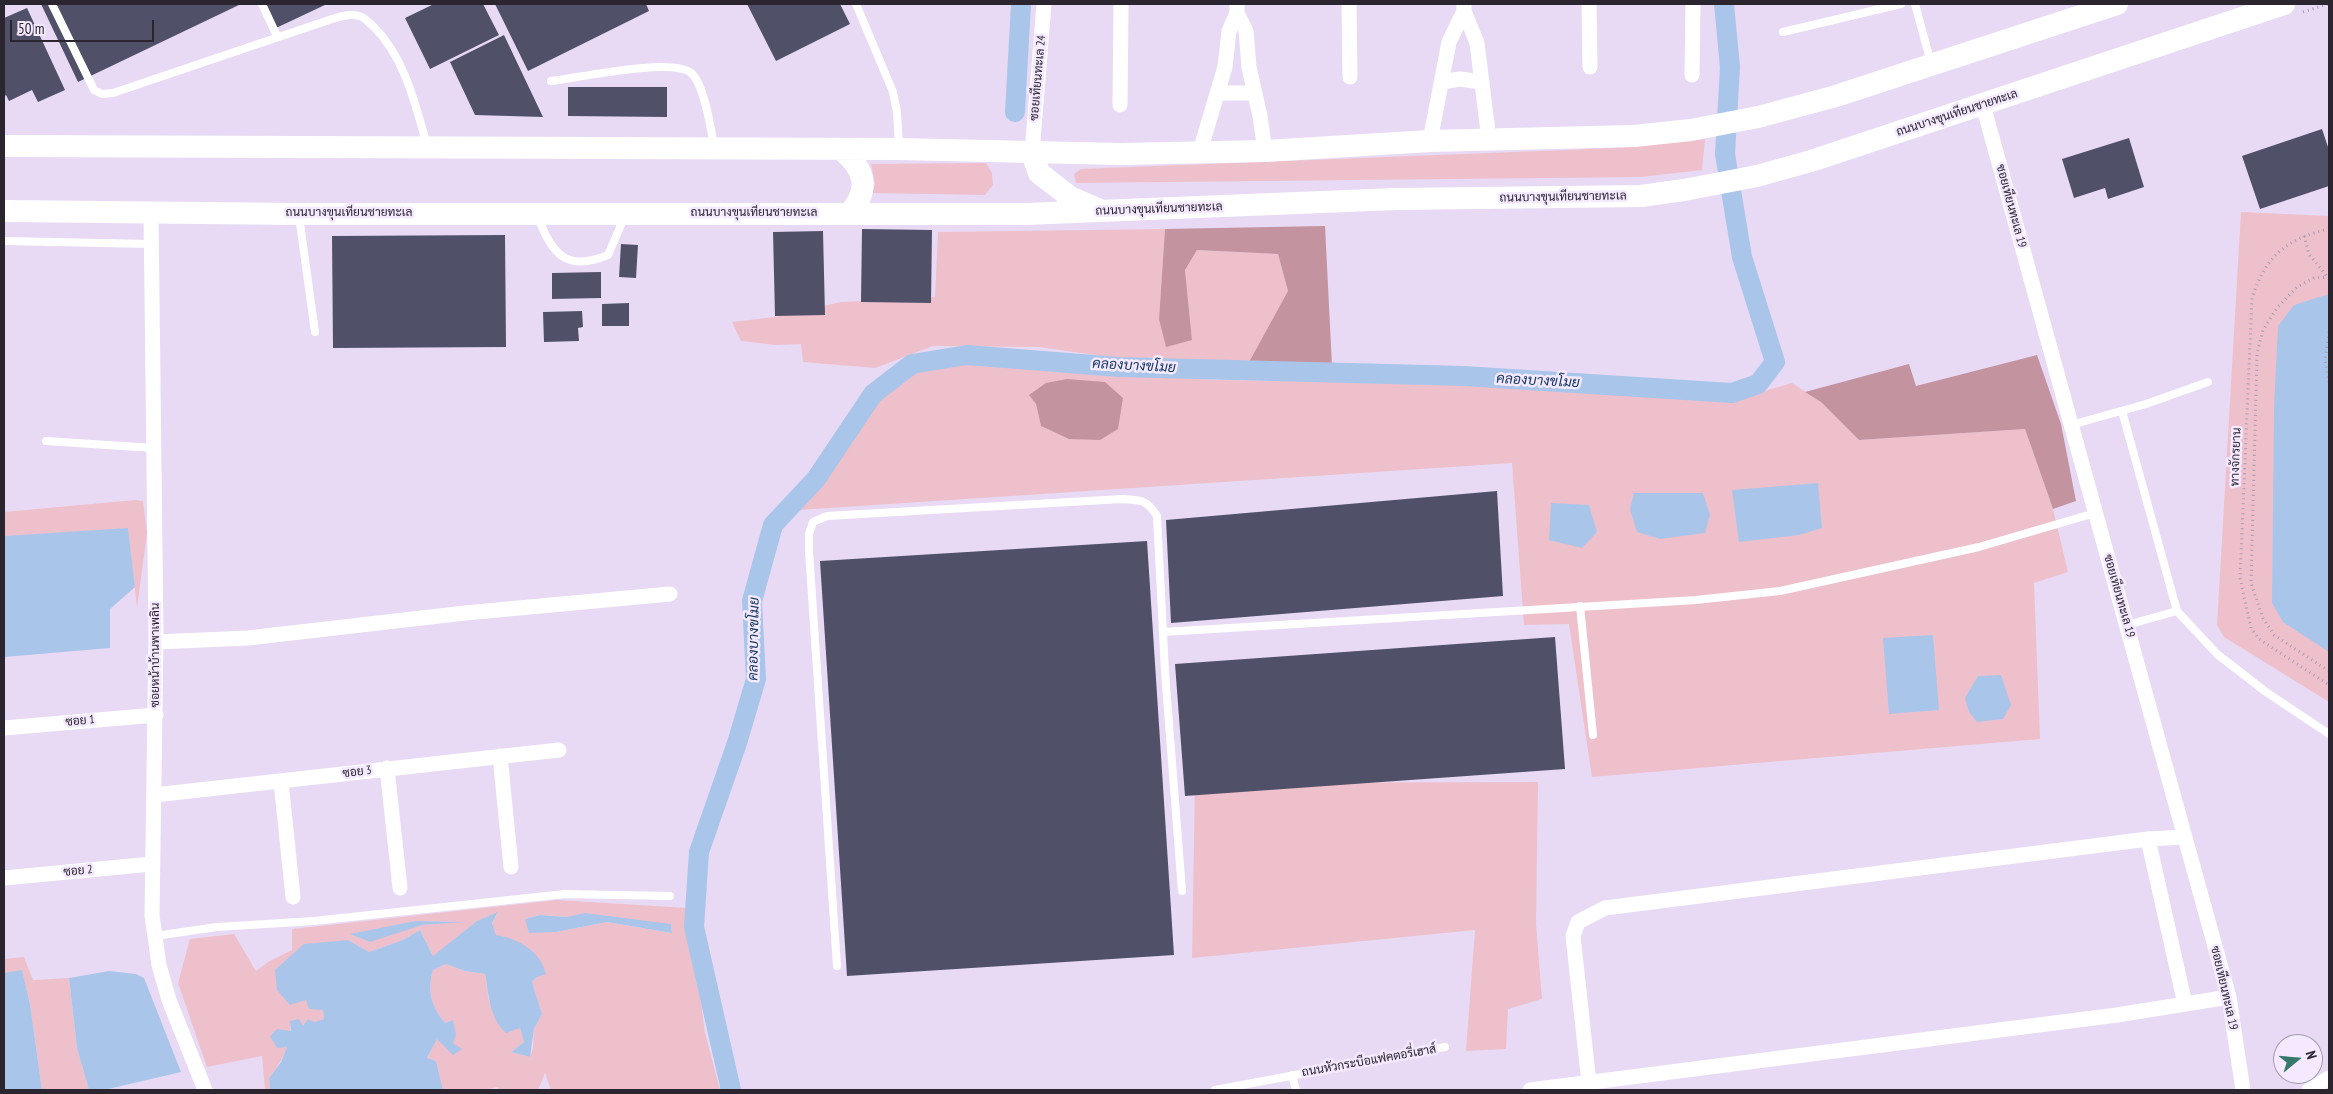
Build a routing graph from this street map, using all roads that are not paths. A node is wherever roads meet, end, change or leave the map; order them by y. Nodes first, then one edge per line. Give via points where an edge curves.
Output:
1 (52, 4) edge
2 (262, 4) edge
3 (856, 4) edge
4 (1044, 4) edge
5 (1121, 4) edge
6 (1349, 4) edge
7 (1590, 4) edge
8 (1693, 4) edge
9 (1901, 4) edge
10 (1915, 4) edge
11 (2118, 4) edge
12 (2284, 4) edge
13 (1464, 7) edge
14 (1237, 9) edge
15 (1783, 32) dead end
16 (277, 36) junction
17 (1931, 65) junction
18 (1590, 67) dead end
19 (1692, 75) dead end
20 (1350, 77) dead end
21 (551, 81) dead end
22 (1442, 82) junction
23 (1481, 82) junction
24 (1218, 93) junction
25 (1255, 94) junction
26 (1120, 105) dead end
27 (1983, 105) junction
28 (1489, 140) junction
29 (1430, 141) junction
30 (4, 146) edge
31 (428, 147) junction
32 (714, 149) junction
33 (841, 149) junction
34 (899, 149) junction
35 (1200, 151) junction
36 (1265, 151) junction
37 (1032, 153) junction
38 (4, 211) edge
39 (1103, 211) junction
40 (151, 212) junction
41 (536, 213) junction
42 (625, 213) junction
43 (298, 214) junction
44 (849, 214) junction
45 (4, 241) edge
46 (151, 244) junction
47 (315, 332) dead end
48 (2208, 382) dead end
49 (2122, 411) junction
50 (2071, 425) junction
51 (46, 441) dead end
52 (153, 448) junction
53 (2095, 513) junction
54 (670, 594) dead end
55 (1580, 606) junction
56 (2177, 611) junction
57 (2127, 625) junction
58 (1163, 632) junction
59 (156, 642) junction
60 (156, 715) junction
61 (4, 728) edge
62 (1593, 734) dead end
63 (2329, 734) edge
64 (559, 750) dead end
65 (500, 756) junction
66 (387, 768) junction
67 (281, 782) junction
68 (154, 795) junction
69 (2184, 837) junction
70 (2148, 839) junction
71 (152, 864) junction
72 (511, 867) dead end
73 (4, 878) edge
74 (400, 888) dead end
75 (1182, 891) dead end
76 (670, 896) dead end
77 (293, 897) dead end
78 (155, 936) junction
79 (836, 966) dead end
80 (2229, 997) junction
81 (2185, 1004) junction
82 (1445, 1047) dead end
83 (1292, 1075) junction
84 (2329, 1078) edge
85 (1589, 1083) junction
86 (206, 1090) edge
87 (1216, 1090) edge
88 (1296, 1090) edge
89 (1530, 1090) edge
90 (2243, 1090) edge
91 (2310, 1090) edge

1 - 16 lane via 94,90 102,94 113,93
2 - 16 lane
3 - 34 lane via 893,92
4 - 37 street, ซอยเทียนทะเล 24
5 - 26 street
6 - 20 street
7 - 18 street
8 - 19 street
9 - 15 lane
10 - 17 lane
11 - 17 main road
12 - 27 main road, ถนนบางขุนเทียนชายทะเล
13 - 22 street via 1449,42
13 - 23 street via 1477,43
14 - 24 street
14 - 25 street via 1246,31
16 - 31 lane via 348,14 363,17 382,35 399,61
17 - 28 main road via 1836,96 1758,117 1691,130 1634,136
21 - 32 lane via 661,66 680,67 693,74 702,94
22 - 23 street via 1460,79
22 - 29 street
23 - 28 street
24 - 25 street
24 - 35 street
25 - 36 street
27 - 39 main road, ถนนบางขุนเทียนชายทะเล via 1757,176 1640,196 1396,199
27 - 50 street, ซอยเทียนทะเล 19
28 - 29 main road
29 - 36 main road
30 - 31 main road
31 - 32 main road
32 - 33 main road
33 - 34 main road
33 - 44 main road via 857,166 864,184 858,204
34 - 37 main road
35 - 36 main road
35 - 37 main road
37 - 39 main road via 1039,173 1070,198
38 - 40 main road, ถนนบางขุนเทียนชายทะเล
39 - 44 main road, ถนนบางขุนเทียนชายทะเล
40 - 43 main road, ถนนบางขุนเทียนชายทะเล
40 - 46 street, ซอยหน้าบ้านพาเพลิน
41 - 42 main road, ถนนบางขุนเทียนชายทะเล
41 - 42 lane via 554,248 570,261 578,263 608,254
41 - 43 main road, ถนนบางขุนเทียนชายทะเล
42 - 44 main road, ถนนบางขุนเทียนชายทะเล
43 - 47 lane
45 - 46 lane
46 - 52 street, ซอยหน้าบ้านพาเพลิน
48 - 49 lane
49 - 50 lane
49 - 56 lane
50 - 53 street, ซอยเทียนทะเล 19
51 - 52 lane
52 - 59 street, ซอยหน้าบ้านพาเพลิน
53 - 55 lane via 1979,547 1780,590 1696,600
53 - 57 street, ซอยเทียนทะเล 19
54 - 59 street via 465,612 248,638
55 - 58 lane
55 - 62 lane
56 - 57 lane
56 - 63 lane via 2217,654
57 - 69 street, ซอยเทียนทะเล 19
58 - 75 lane
58 - 79 lane via 1157,516 1142,500 827,516 813,522 809,551
59 - 60 street, ซอยหน้าบ้านพาเพลิน
60 - 61 street, ซอย 1
60 - 68 street, ซอยหน้าบ้านพาเพลิน
64 - 65 street, ซอย 3
65 - 66 street, ซอย 3
65 - 72 street
66 - 67 street, ซอย 3
66 - 74 street
67 - 68 street, ซอย 3
67 - 77 street
68 - 71 street, ซอยหน้าบ้านพาเพลิน
69 - 70 street
69 - 80 street, ซอยเทียนทะเล 19
70 - 81 street
70 - 85 street via 1605,908 1578,922 1573,936
71 - 73 street, ซอย 2
71 - 78 street, ซอยหน้าบ้านพาเพลิน
76 - 78 lane via 564,894 314,921 217,927
78 - 86 street, ซอยหน้าบ้านพาเพลิน via 169,1000
80 - 81 street
80 - 90 street, ซอยเทียนทะเล 19
81 - 85 street
82 - 83 lane, ถนนหัวกระบือแฟคตอรี่เฮาส์
83 - 87 lane, ถนนหัวกระบือแฟคตอรี่เฮาส์
83 - 88 lane, ถนนหัวกระบือแฟคตอรี่เฮาส์
84 - 91 street
85 - 89 street

